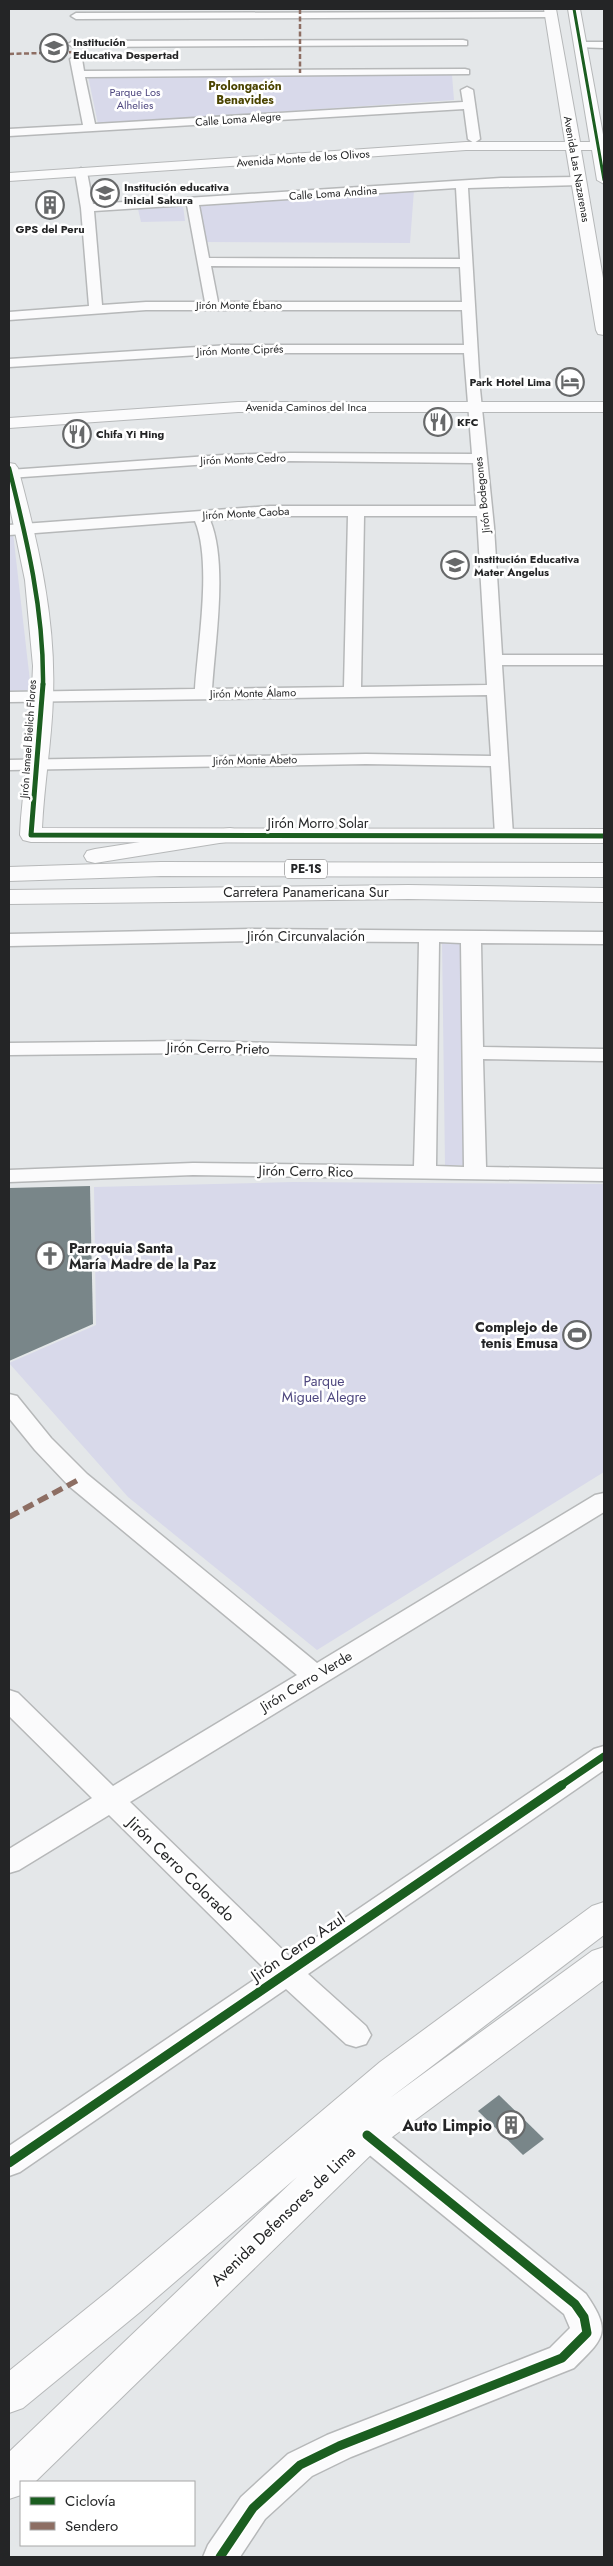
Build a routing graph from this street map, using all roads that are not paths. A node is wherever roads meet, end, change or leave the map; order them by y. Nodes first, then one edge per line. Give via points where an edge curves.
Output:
1 (574, 9) edge
2 (550, 12) edge
3 (75, 26) edge
4 (463, 43) junction
5 (580, 45) junction
6 (604, 45) edge
7 (80, 74) junction
8 (468, 105) junction
9 (90, 129) junction
10 (9, 133) edge
11 (474, 138) junction
12 (572, 142) junction
13 (597, 142) junction
14 (9, 168) edge
15 (81, 172) junction
16 (9, 177) edge
17 (604, 180) edge
18 (579, 181) junction
19 (462, 185) junction
20 (192, 201) junction
21 (88, 208) junction
22 (204, 262) junction
23 (467, 263) junction
24 (212, 305) junction
25 (469, 306) junction
26 (96, 309) junction
27 (9, 316) edge
28 (604, 330) edge
29 (471, 349) junction
30 (9, 363) edge
31 (604, 396) edge
32 (474, 401) junction
33 (604, 407) edge
34 (9, 411) edge
35 (9, 423) edge
36 (479, 459) junction
37 (9, 472) edge
38 (356, 510) junction
39 (484, 511) junction
40 (200, 515) junction
41 (17, 530) edge
42 (495, 660) junction
43 (604, 660) edge
44 (496, 690) junction
45 (352, 692) junction
46 (202, 694) junction
47 (43, 696) junction
48 (9, 697) edge
49 (500, 761) junction
50 (36, 764) junction
51 (9, 765) edge
52 (31, 836) joint
53 (230, 836) junction
54 (504, 836) junction
55 (604, 836) edge
56 (9, 866) edge
57 (604, 870) edge
58 (9, 874) edge
59 (600, 895) edge
60 (9, 897) edge
61 (429, 937) junction
62 (471, 937) junction
63 (604, 938) edge
64 (9, 940) edge
65 (9, 1049) edge
66 (427, 1052) junction
67 (472, 1054) junction
68 (604, 1055) edge
69 (424, 1172) junction
70 (475, 1173) junction
71 (604, 1174) edge
72 (9, 1176) edge
73 (9, 1402) edge
74 (604, 1501) edge
75 (316, 1676) junction
76 (9, 1700) edge
77 (604, 1756) edge
78 (110, 1800) junction
79 (9, 1862) edge
80 (604, 1916) edge
81 (604, 1960) edge
82 (286, 1972) junction
83 (356, 2035) dead end
84 (368, 2135) junction
85 (9, 2163) edge
86 (9, 2395) edge
87 (9, 2480) edge
88 (220, 2557) edge

1 - 5 main road, Avenida Las Nazarenas
2 - 4 street
2 - 12 main road, Avenida Las Nazarenas
3 - 4 street
3 - 4 street
3 - 7 street
4 - 7 street
4 - 8 street
5 - 6 street
5 - 13 main road, Avenida Las Nazarenas
7 - 9 street
8 - 9 street, Calle Loma Alegre
8 - 11 street
9 - 10 street, Calle Loma Alegre
11 - 12 main road, Avenida Monte de los Olivos
11 - 14 main road, Avenida Monte de los Olivos
12 - 13 main road, Avenida Monte de los Olivos
12 - 15 main road, Avenida Monte de los Olivos
12 - 18 main road, Avenida Las Nazarenas
13 - 17 main road, Avenida Las Nazarenas
15 - 16 main road, Avenida Monte de los Olivos
15 - 21 street
18 - 19 street, Calle Loma Andina
18 - 28 main road, Avenida Las Nazarenas
19 - 20 street, Calle Loma Andina
19 - 23 street, Jirón Bodegones
20 - 21 street, Calle Loma Andina
20 - 22 street
21 - 26 street
22 - 23 street
22 - 24 street
23 - 25 street, Jirón Bodegones
24 - 25 street, Jirón Monte Ébano
24 - 26 street, Jirón Monte Ébano
25 - 29 street, Jirón Bodegones
26 - 27 street, Jirón Monte Ébano
29 - 30 street, Jirón Monte Ciprés via 230,349
29 - 32 street, Jirón Bodegones
31 - 32 main road, Avenida Caminos del Inca
32 - 33 main road, Avenida Caminos del Inca
32 - 34 main road, Avenida Caminos del Inca via 235,396
32 - 35 main road, Avenida Caminos del Inca via 238,407
32 - 36 street, Jirón Bodegones
36 - 37 street, Jirón Monte Cedro via 290,457
36 - 39 street, Jirón Bodegones
37 - 41 main road, Jirón Ismael Bielich Flores
38 - 39 street, Jirón Monte Caoba
38 - 40 street, Jirón Monte Caoba
38 - 45 street
39 - 42 street, Jirón Bodegones
40 - 41 street, Jirón Monte Caoba
40 - 46 street via 209,536 212,563
41 - 47 main road, Jirón Ismael Bielich Flores via 41,612
42 - 43 street
42 - 44 street, Jirón Bodegones
44 - 45 street, Jirón Monte Álamo
44 - 49 street, Jirón Bodegones
45 - 46 street, Jirón Monte Álamo
46 - 47 street, Jirón Monte Álamo
47 - 48 street, Jirón Monte Álamo
47 - 50 main road, Jirón Ismael Bielich Flores
49 - 50 street, Jirón Monte Abeto via 366,759
49 - 54 street, Jirón Bodegones
50 - 51 street, Jirón Monte Abeto
50 - 52 main road, Jirón Ismael Bielich Flores
52 - 53 main road, Jirón Morro Solar
53 - 54 main road, Jirón Morro Solar
53 - 56 main road
54 - 55 main road, Jirón Morro Solar
57 - 58 main road, Carretera Panamericana Sur / PE-1S via 191,869
59 - 60 main road, Carretera Panamericana Sur / PE-1S via 408,892
61 - 62 street, Jirón Circunvalación
61 - 64 street, Jirón Circunvalación via 251,935
61 - 66 street
62 - 63 street, Jirón Circunvalación
62 - 67 street
65 - 66 street, Jirón Cerro Prieto via 188,1047
66 - 69 street
67 - 68 street
67 - 70 street
69 - 70 street, Jirón Cerro Rico
69 - 72 street, Jirón Cerro Rico via 192,1169
70 - 71 street, Jirón Cerro Rico
73 - 75 street via 78,1480
74 - 75 street, Jirón Cerro Verde
75 - 78 street, Jirón Cerro Verde
76 - 78 street, Jirón Cerro Colorado
77 - 82 street, Jirón Cerro Azul
78 - 79 street, Jirón Cerro Verde
78 - 82 street, Jirón Cerro Colorado
80 - 86 main road via 393,2073
81 - 84 main road, Avenida Defensores de Lima
82 - 83 street, Jirón Cerro Colorado
82 - 85 street, Jirón Cerro Azul
84 - 87 main road, Avenida Defensores de Lima
84 - 88 street via 575,2304 584,2317 587,2333 562,2358 338,2446 300,2465 253,2508

